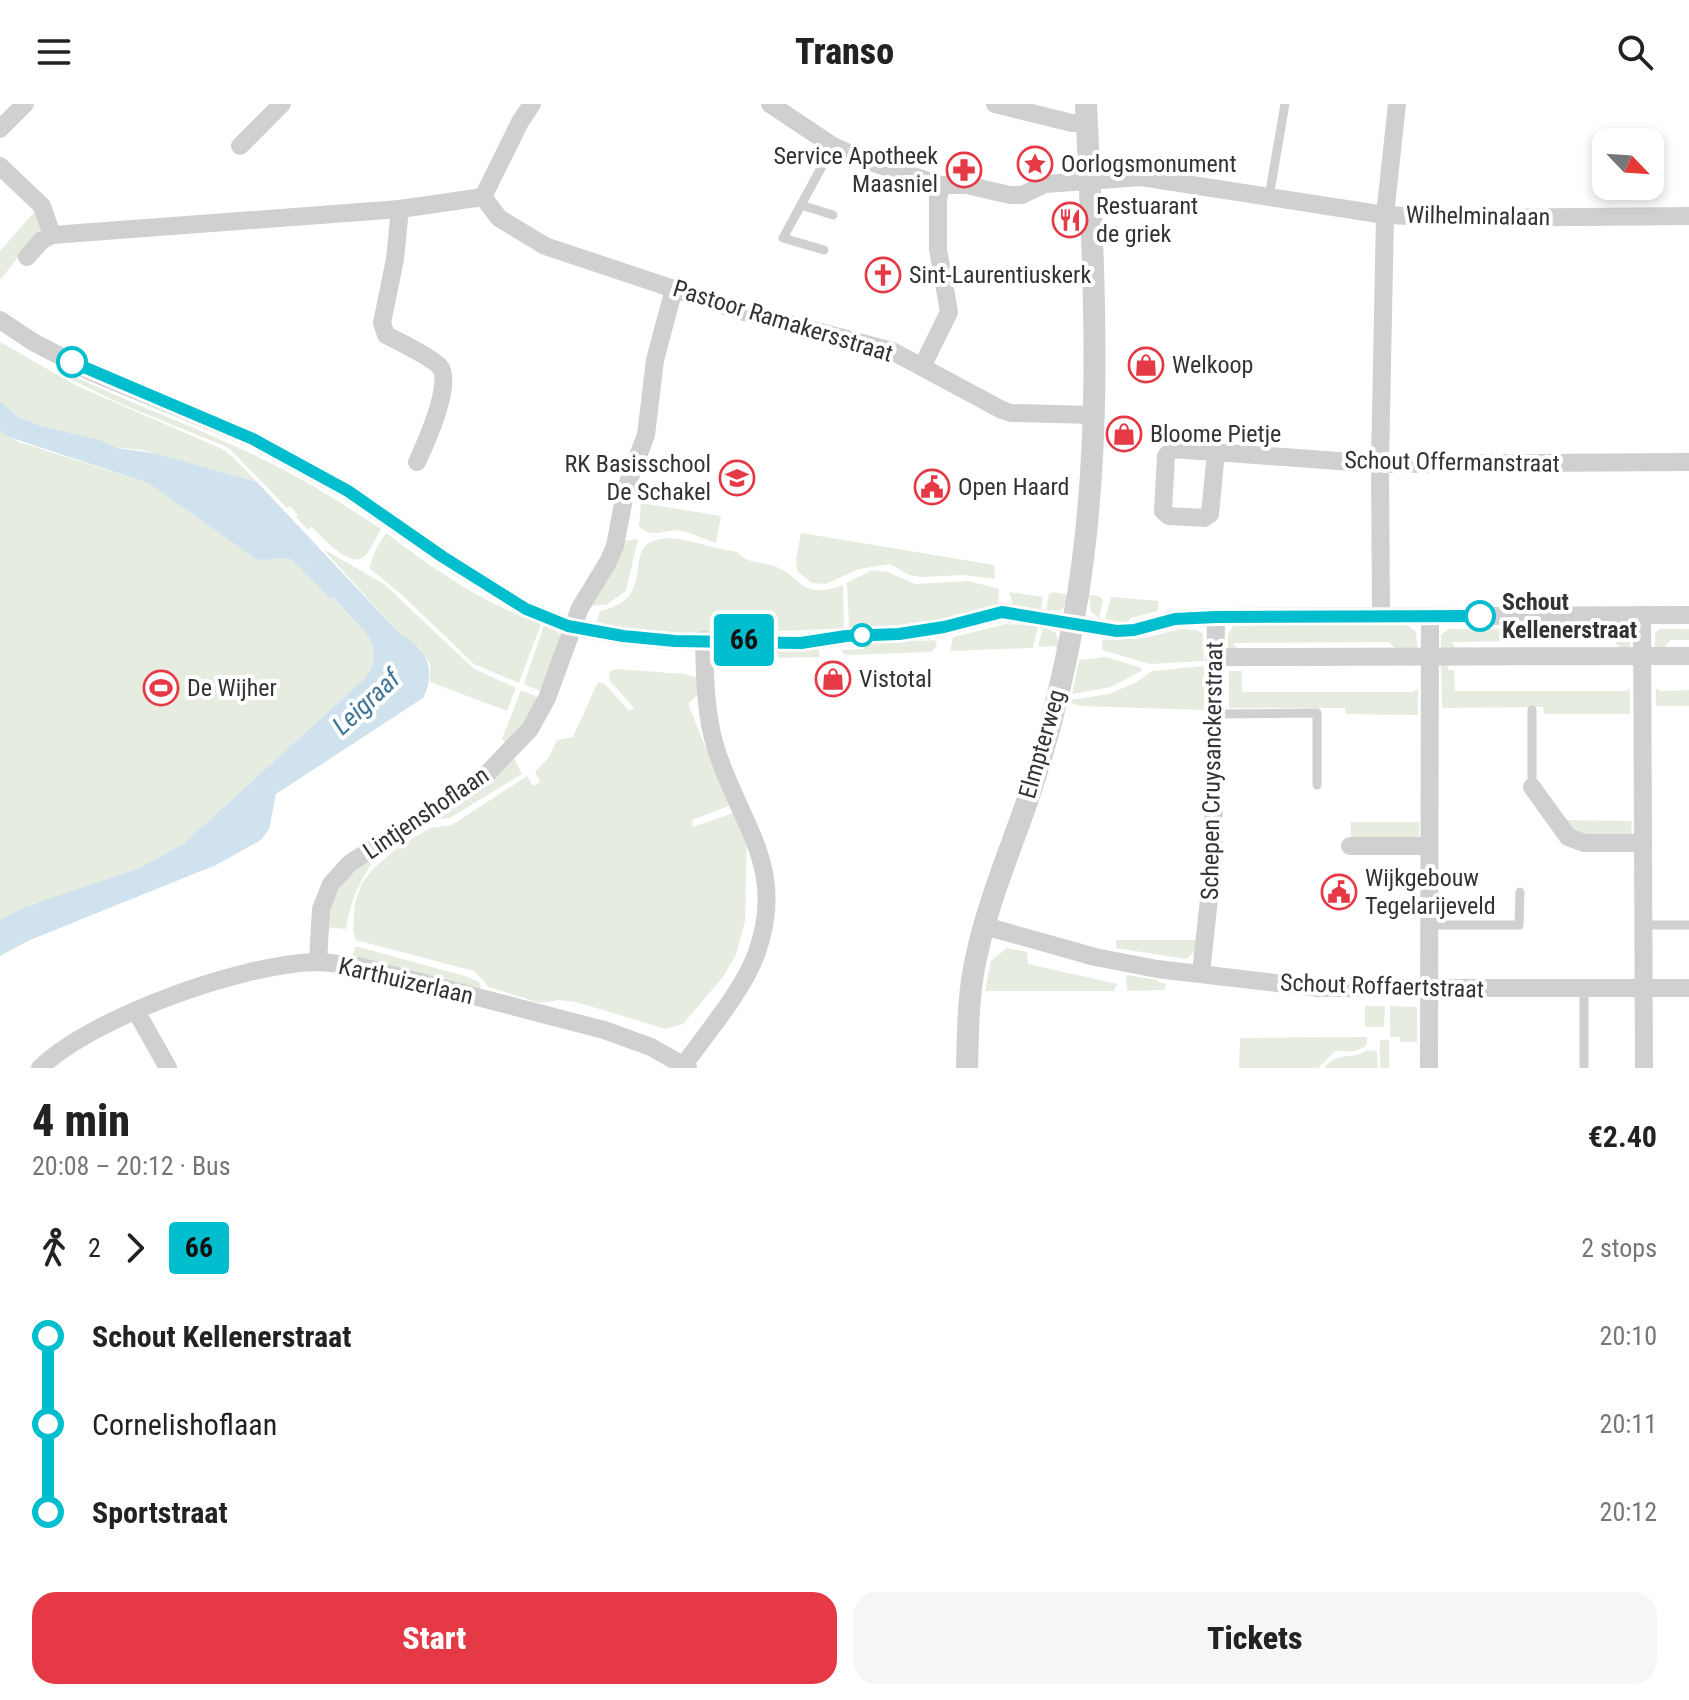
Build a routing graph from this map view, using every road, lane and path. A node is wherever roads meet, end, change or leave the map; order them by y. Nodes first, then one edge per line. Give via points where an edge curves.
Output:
1 (25, 104) edge
2 (282, 104) edge
3 (532, 104) edge
4 (770, 104) edge
5 (995, 104) edge
6 (1285, 104) edge
7 (1397, 104) edge
8 (1087, 113) edge
9 (0, 129) edge
10 (240, 146) dead end
11 (833, 146) junction
12 (0, 166) edge
13 (1089, 182) junction
14 (941, 185) junction
15 (483, 197) junction
16 (1269, 197) junction
17 (801, 205) junction
18 (400, 209) junction
19 (833, 215) dead end
20 (1385, 215) junction
21 (1689, 216) edge
22 (52, 235) junction
23 (824, 250) dead end
24 (27, 257) dead end
25 (674, 289) junction
26 (0, 320) edge
27 (922, 367) junction
28 (1093, 415) junction
29 (1216, 452) dead end
30 (417, 462) dead end
31 (1689, 462) edge
32 (1380, 464) junction
33 (1381, 615) junction
34 (1642, 615) junction
35 (1689, 615) edge
36 (1430, 616) junction
37 (1216, 617) junction
38 (1073, 625) junction
39 (574, 627) junction
40 (704, 640) junction
41 (1430, 655) junction
42 (1689, 656) edge
43 (1214, 657) junction
44 (1642, 657) junction
45 (1532, 710) dead end
46 (1215, 714) junction
47 (1317, 785) dead end
48 (1532, 787) joint
49 (1643, 843) junction
50 (1350, 846) dead end
51 (1429, 846) junction
52 (1520, 892) dead end
53 (1429, 925) junction
54 (1644, 925) junction
55 (1689, 925) edge
56 (985, 926) junction
57 (318, 962) junction
58 (1201, 973) junction
59 (1689, 988) edge
60 (1584, 989) junction
61 (1644, 989) junction
62 (1429, 990) junction
63 (136, 1011) junction
64 (686, 1066) edge
65 (40, 1068) edge
66 (168, 1068) edge
67 (967, 1068) edge
68 (1429, 1068) edge
69 (1584, 1068) edge
70 (1644, 1068) edge

1 - 9 street
2 - 10 street
3 - 15 street
4 - 11 street, Wilhelminalaan
5 - 8 street via 1072,123
6 - 16 lane
7 - 20 street
8 - 13 street, Elmpterweg
11 - 14 street, Wilhelminalaan
11 - 17 lane
12 - 22 street via 42,206
13 - 14 street, Wilhelminalaan via 1045,184 1022,195
13 - 16 street, Wilhelminalaan via 1141,177
13 - 28 street, Elmpterweg
14 - 27 street via 938,249 949,312
15 - 18 street
15 - 25 street, Pastoor Ramakersstraat via 499,218 545,246
16 - 20 street, Wilhelminalaan
17 - 19 lane
17 - 23 lane via 783,238
18 - 22 street
18 - 30 street via 382,323 386,335 440,366 444,376 432,432
20 - 21 street, Wilhelminalaan
20 - 32 street
22 - 24 street
25 - 27 street, Pastoor Ramakersstraat via 892,351
25 - 39 street, Lintjenshoflaan via 655,360 646,435 626,488 615,546
26 - 39 street via 91,372 253,439 348,491 526,609
27 - 28 street, Pastoor Ramakersstraat via 1011,413
28 - 38 street, Elmpterweg via 1089,510
29 - 32 street, Schout Offermanstraat
31 - 32 street, Schout Offermanstraat
32 - 33 street
33 - 36 street
33 - 37 street
34 - 35 street
34 - 36 street
34 - 44 street
36 - 41 street
37 - 38 street via 1117,631
37 - 43 street, Schepen Cruysanckerstraat
38 - 40 street via 1002,612 899,634 801,643
38 - 56 street, Elmpterweg via 1043,752
39 - 40 street via 645,639
39 - 57 street, Lintjenshoflaan via 547,698 511,751 480,781 361,856 331,884 321,909
40 - 64 street via 716,749 763,863 768,904 756,955
41 - 43 street
41 - 44 street
41 - 51 street
42 - 44 street
43 - 46 street, Schepen Cruysanckerstraat
44 - 49 street
45 - 48 lane
46 - 47 lane via 1317,713
46 - 58 street, Schepen Cruysanckerstraat via 1213,862
48 - 49 street via 1568,837 1584,843
49 - 54 street
50 - 51 street
51 - 53 street
52 - 53 lane via 1519,925
53 - 62 street
54 - 55 lane
54 - 61 street
56 - 58 street, Schout Roffaertstraat via 1095,957
56 - 67 street, Elmpterweg via 972,977
57 - 63 street, Karthuizerlaan via 229,977
57 - 64 street, Karthuizerlaan via 358,966 604,1030
58 - 62 street, Schout Roffaertstraat via 1319,988
59 - 61 street, Schout Roffaertstraat
60 - 61 street, Schout Roffaertstraat
60 - 62 street, Schout Roffaertstraat
60 - 69 lane
61 - 70 street
62 - 68 street
63 - 65 street, Karthuizerlaan
63 - 66 street

